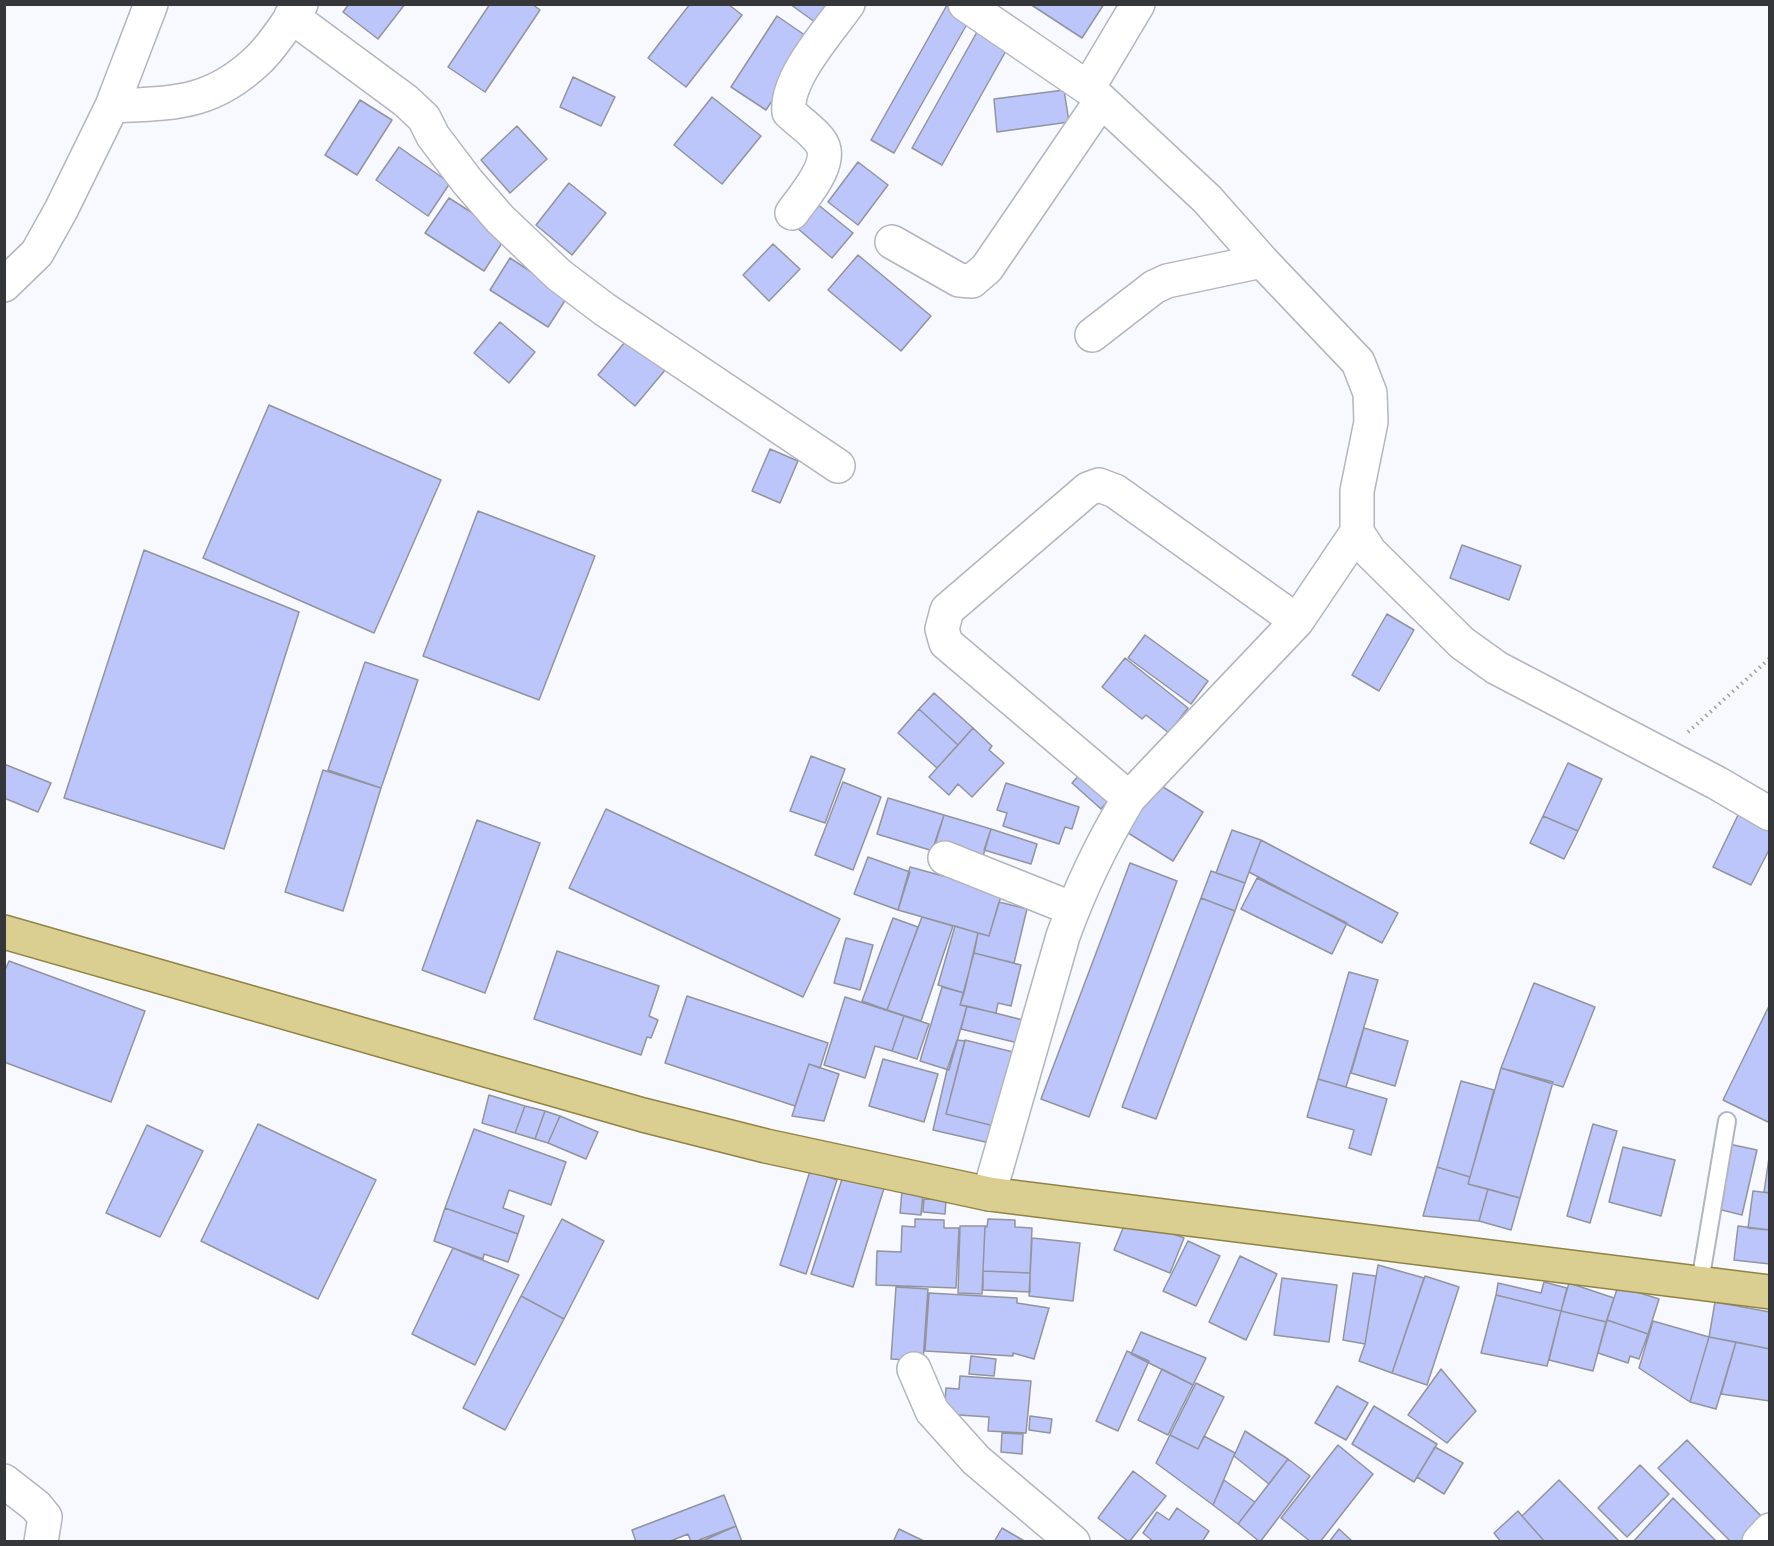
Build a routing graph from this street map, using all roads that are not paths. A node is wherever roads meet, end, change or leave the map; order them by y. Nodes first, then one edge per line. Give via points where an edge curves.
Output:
1 (151, 4) edge
2 (848, 4) edge
3 (965, 4) edge
4 (1138, 4) edge
5 (296, 10) edge
6 (1095, 94) junction
7 (112, 106) junction
8 (792, 213) dead end
9 (892, 242) dead end
10 (1262, 261) junction
11 (4, 285) edge
12 (1092, 335) dead end
13 (838, 466) dead end
14 (1357, 532) junction
15 (1297, 621) junction
16 (1129, 798) junction
17 (1770, 814) edge
18 (945, 858) dead end
19 (1073, 909) junction
20 (4, 932) edge
21 (1728, 1121) dead end
22 (989, 1194) junction
23 (1700, 1282) junction
24 (1770, 1292) edge
25 (914, 1369) dead end
26 (4, 1481) edge
27 (1770, 1530) edge
28 (41, 1542) edge
29 (1073, 1542) edge
30 (1759, 1542) edge

1 - 7 street
2 - 8 street via 807,62 787,99 789,112 822,144 825,153 822,166
3 - 6 street
4 - 6 street
5 - 7 street via 259,59 201,98
5 - 13 street via 424,118 467,181 558,275
6 - 9 street via 987,268 972,281 959,280
6 - 10 street via 1207,198
7 - 11 street via 37,253
10 - 12 street via 1167,281
10 - 14 street via 1358,362 1366,379 1371,422 1357,492
14 - 15 street
14 - 17 street via 1370,552 1462,643 1527,686 1663,754
15 - 16 street
15 - 16 street via 1115,491 1099,484 1088,489 947,610 942,628 946,643
16 - 19 street
18 - 19 street
19 - 22 street
20 - 22 main road via 643,1115
21 - 23 lane
22 - 23 main road
23 - 24 main road
25 - 29 street via 932,1411 976,1460
26 - 28 street via 45,1517
27 - 30 street

